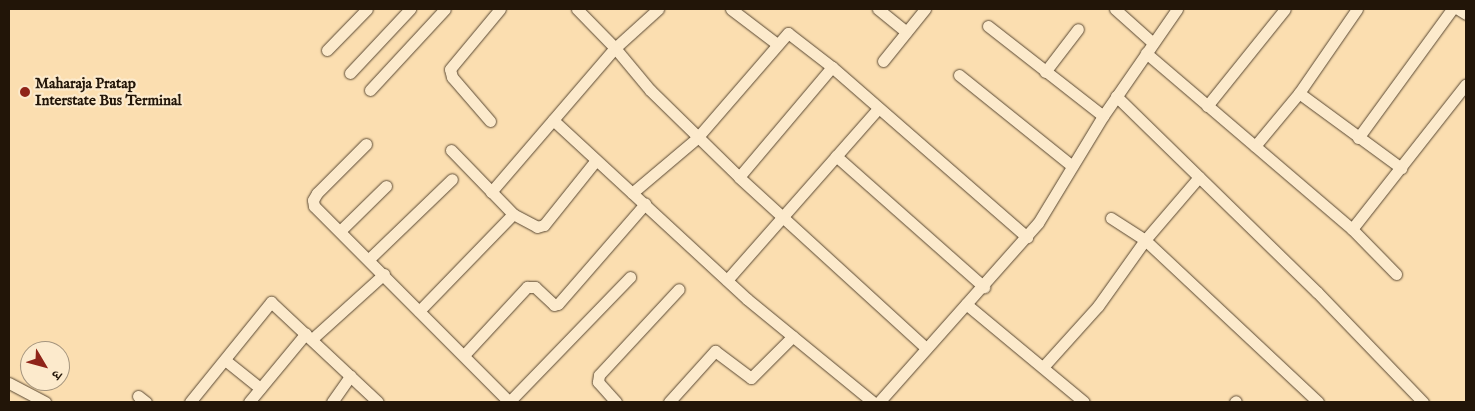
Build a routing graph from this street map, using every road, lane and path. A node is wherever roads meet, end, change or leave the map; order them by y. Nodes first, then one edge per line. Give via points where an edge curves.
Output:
1 (367, 9) edge
2 (410, 9) edge
3 (445, 9) edge
4 (500, 9) edge
5 (577, 9) edge
6 (731, 9) edge
7 (878, 9) edge
8 (925, 9) edge
9 (1115, 9) edge
10 (1177, 9) edge
11 (1285, 9) edge
12 (1357, 9) edge
13 (1452, 9) edge
14 (1458, 9) edge
15 (651, 11) edge
16 (1466, 14) edge
17 (988, 26) dead end
18 (1078, 29) dead end
19 (906, 32) junction
20 (1153, 42) junction
21 (777, 44) junction
22 (615, 48) junction
23 (327, 50) dead end
24 (1146, 53) junction
25 (883, 61) dead end
26 (832, 67) junction
27 (1046, 72) junction
28 (350, 73) dead end
29 (959, 75) dead end
30 (1466, 84) edge
31 (370, 90) dead end
32 (1299, 93) junction
33 (1116, 96) junction
34 (1462, 97) edge
35 (1206, 106) junction
36 (878, 109) junction
37 (1103, 116) junction
38 (553, 120) junction
39 (490, 121) dead end
40 (697, 138) junction
41 (1358, 138) junction
42 (366, 144) dead end
43 (1255, 146) junction
44 (451, 150) dead end
45 (836, 156) junction
46 (596, 160) junction
47 (1072, 166) junction
48 (1401, 168) junction
49 (739, 177) junction
50 (1199, 177) junction
51 (452, 179) dead end
52 (386, 186) dead end
53 (491, 192) junction
54 (632, 193) junction
55 (645, 204) junction
56 (513, 214) junction
57 (783, 216) junction
58 (1111, 218) dead end
59 (1352, 229) junction
60 (341, 230) junction
61 (1027, 237) junction
62 (1145, 240) junction
63 (369, 259) junction
64 (384, 274) junction
65 (1396, 274) dead end
66 (630, 277) dead end
67 (727, 280) junction
68 (984, 287) junction
69 (679, 289) dead end
70 (966, 304) junction
71 (419, 310) junction
72 (309, 336) junction
73 (793, 336) junction
74 (926, 348) junction
75 (464, 355) junction
76 (225, 360) junction
77 (1043, 367) junction
78 (350, 376) junction
79 (9, 383) edge
80 (260, 388) junction
81 (375, 401) edge
82 (1078, 401) edge
83 (45, 402) edge
84 (190, 402) edge
85 (249, 402) edge
86 (332, 402) edge
87 (509, 402) edge
88 (616, 402) edge
89 (669, 402) edge
90 (873, 402) edge
91 (878, 402) edge
92 (1318, 402) edge
93 (1423, 402) edge

1 - 23 street
2 - 28 street
3 - 31 street
4 - 39 street via 450,69 452,77
5 - 22 street
6 - 21 street
7 - 19 street
8 - 19 street
9 - 20 street
10 - 20 street
11 - 35 street
12 - 32 street
13 - 41 street
14 - 16 street
15 - 22 street
17 - 27 street
18 - 27 street
19 - 25 street
20 - 24 street
21 - 26 street via 788,32 792,33
21 - 40 street
22 - 38 street
22 - 40 street
24 - 33 street
24 - 35 street
26 - 36 street
26 - 49 street
27 - 37 street
29 - 47 street
30 - 34 street
32 - 41 street
32 - 43 street
33 - 37 street
33 - 50 street
34 - 48 street
35 - 43 street
36 - 45 street
36 - 61 street
37 - 47 street
38 - 46 street
38 - 53 street
40 - 49 street
40 - 54 street
41 - 48 street
42 - 60 street via 313,200 314,206
43 - 59 street
44 - 53 street
45 - 57 street
45 - 68 street
46 - 54 street
46 - 56 street via 544,225 537,227
47 - 61 street
48 - 59 street
49 - 57 street
50 - 62 street
50 - 93 street
51 - 63 street
52 - 60 street
53 - 56 street
54 - 55 street
55 - 67 street
55 - 75 street via 558,304 554,306 535,287 527,288
56 - 71 street
57 - 67 street
57 - 74 street
58 - 62 street
59 - 65 street
60 - 63 street
61 - 68 street
62 - 77 street via 1098,306
62 - 92 street
63 - 64 street
64 - 71 street
64 - 72 street
66 - 87 street
67 - 73 street
68 - 70 street
69 - 88 street via 599,375 598,382
70 - 74 street
70 - 77 street
71 - 75 street
72 - 76 street via 271,302
72 - 78 street
72 - 80 street
73 - 89 street via 751,378 715,351
73 - 90 street
74 - 91 street
75 - 87 street
76 - 80 street
76 - 84 street
77 - 82 street
78 - 81 street
78 - 86 street
79 - 83 street
80 - 85 street

